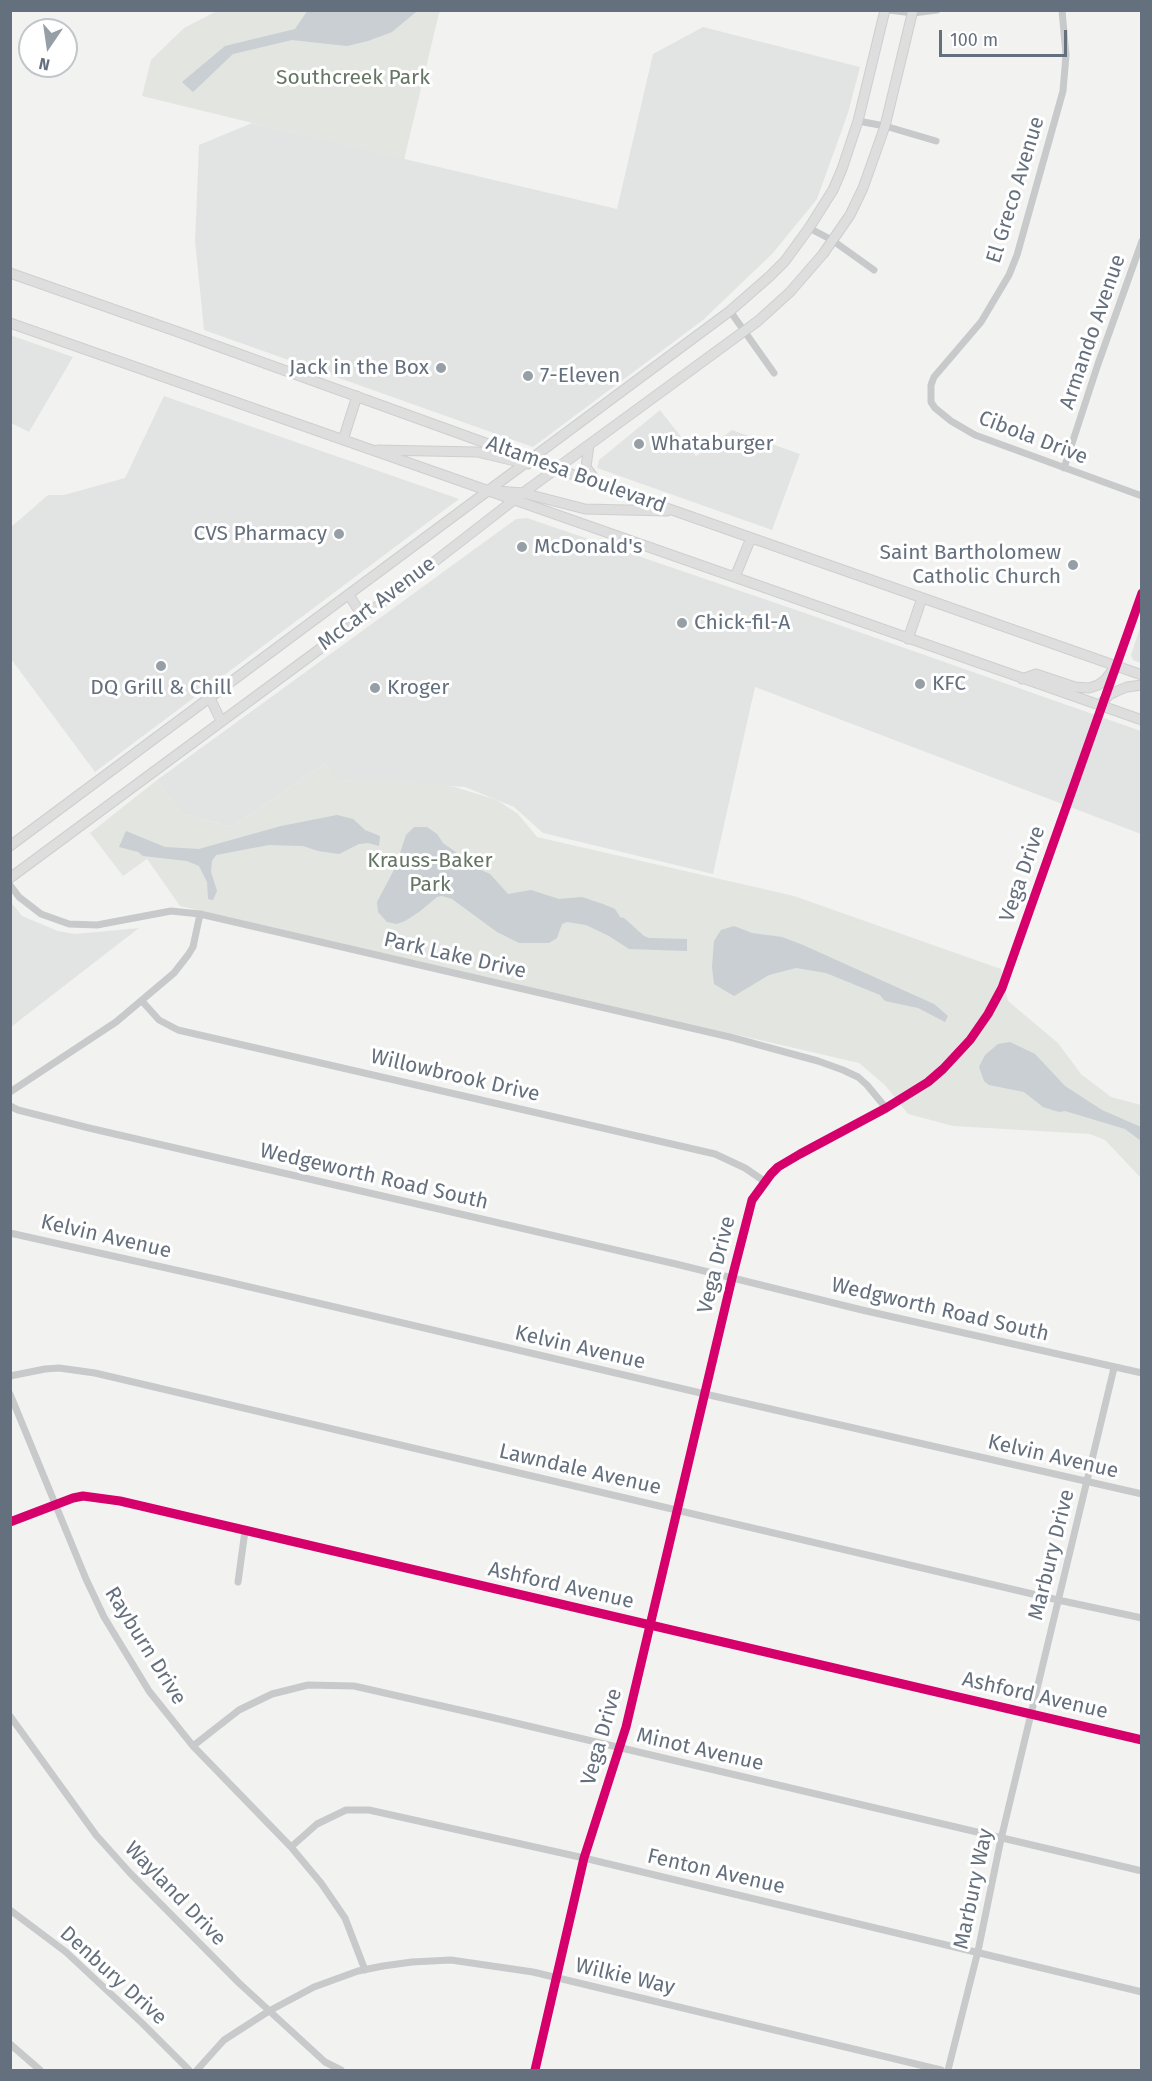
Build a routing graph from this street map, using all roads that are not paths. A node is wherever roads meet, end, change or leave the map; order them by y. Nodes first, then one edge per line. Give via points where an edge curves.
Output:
1 (887, 10) edge
2 (938, 10) edge
3 (1062, 10) edge
4 (913, 12) edge
5 (858, 121) junction
6 (885, 126) junction
7 (936, 141) dead end
8 (809, 228) junction
9 (832, 240) junction
10 (1142, 242) edge
11 (874, 270) dead end
12 (10, 273) edge
13 (730, 311) junction
14 (10, 323) edge
15 (744, 331) junction
16 (774, 373) dead end
17 (930, 391) joint
18 (357, 396) junction
19 (343, 441) junction
20 (589, 445) junction
21 (370, 450) junction
22 (527, 461) junction
23 (557, 468) junction
24 (1064, 468) junction
25 (598, 483) junction
26 (489, 492) junction
27 (523, 493) junction
28 (1142, 496) edge
29 (513, 500) junction
30 (674, 511) junction
31 (751, 538) junction
32 (735, 577) junction
33 (1142, 593) edge
34 (349, 595) junction
35 (922, 598) junction
36 (363, 616) junction
37 (908, 639) junction
38 (1116, 666) junction
39 (1142, 675) edge
40 (1022, 679) junction
41 (1142, 685) edge
42 (210, 698) junction
43 (1101, 705) junction
44 (1142, 720) edge
45 (221, 721) junction
46 (10, 846) edge
47 (10, 878) edge
48 (10, 885) edge
49 (200, 914) junction
50 (142, 1001) junction
51 (10, 1092) edge
52 (10, 1106) edge
53 (886, 1108) junction
54 (765, 1181) junction
55 (10, 1233) edge
56 (732, 1278) junction
57 (1114, 1368) junction
58 (1142, 1373) edge
59 (10, 1377) edge
60 (10, 1394) edge
61 (705, 1394) junction
62 (1087, 1482) junction
63 (1142, 1494) edge
64 (54, 1504) junction
65 (677, 1510) junction
66 (10, 1522) edge
67 (245, 1531) junction
68 (238, 1582) dead end
69 (1058, 1600) junction
70 (1142, 1618) edge
71 (649, 1625) junction
72 (1030, 1714) junction
73 (10, 1716) edge
74 (20, 1731) junction
75 (10, 1737) edge
76 (1142, 1740) edge
77 (193, 1746) junction
78 (620, 1748) junction
79 (1001, 1839) junction
80 (291, 1847) junction
81 (584, 1858) junction
82 (1142, 1871) edge
83 (10, 1910) edge
84 (978, 1952) junction
85 (365, 1970) junction
86 (557, 1978) junction
87 (1142, 1992) edge
88 (269, 2011) junction
89 (10, 2044) edge
90 (40, 2070) edge
91 (189, 2070) edge
92 (197, 2070) edge
93 (342, 2070) edge
94 (535, 2070) edge
95 (941, 2070) edge
96 (948, 2070) edge

1 - 4 street
1 - 5 main road, McCart Avenue
2 - 4 street
3 - 17 street, El Greco Avenue via 1066,55 1063,91 1017,255 981,322 934,378
4 - 6 main road, McCart Avenue
5 - 6 street
5 - 8 main road, McCart Avenue via 833,190
6 - 7 street
6 - 9 main road, McCart Avenue via 856,204
8 - 9 street
8 - 13 main road, McCart Avenue via 785,261
9 - 11 street
9 - 15 main road, McCart Avenue via 790,292
10 - 24 street, Armando Avenue
12 - 18 main road, Altamesa Boulevard
13 - 15 street
13 - 22 main road, McCart Avenue
14 - 19 main road, Altamesa Boulevard
15 - 16 street
15 - 20 main road, McCart Avenue
17 - 24 street, Cibola Drive via 935,408 960,428
18 - 19 main road
18 - 22 main road, Altamesa Boulevard
19 - 21 main road, Altamesa Boulevard
20 - 23 main road, McCart Avenue
20 - 25 main road via 586,467
21 - 22 main road via 477,453
21 - 26 main road, Altamesa Boulevard
22 - 23 main road, Altamesa Boulevard
22 - 26 main road, McCart Avenue
23 - 25 main road, Altamesa Boulevard
23 - 27 main road, McCart Avenue
24 - 28 street, Cibola Drive
25 - 30 main road, Altamesa Boulevard
26 - 27 main road
26 - 29 main road, Altamesa Boulevard
26 - 34 main road, McCart Avenue
27 - 29 main road, McCart Avenue
27 - 30 main road via 585,509
29 - 32 main road, Altamesa Boulevard
29 - 36 main road, McCart Avenue
30 - 31 main road, Altamesa Boulevard
31 - 32 main road
31 - 35 main road, Altamesa Boulevard
32 - 37 main road, Altamesa Boulevard
33 - 38 street, Vega Drive
34 - 36 main road
34 - 42 main road, McCart Avenue
35 - 37 main road
35 - 38 main road, Altamesa Boulevard
36 - 45 main road, McCart Avenue
37 - 40 main road, Altamesa Boulevard
38 - 39 main road, Altamesa Boulevard
38 - 40 main road via 1098,686 1089,688 1036,674
38 - 43 street, Vega Drive
40 - 43 main road, Altamesa Boulevard
41 - 43 main road via 1117,691
42 - 45 main road
42 - 46 main road, McCart Avenue
43 - 44 main road, Altamesa Boulevard
43 - 53 street, Vega Drive via 1002,988 970,1040 944,1069
45 - 47 main road, McCart Avenue
48 - 49 street, Park Lake Drive via 41,914 69,924 97,925 171,912
49 - 50 street via 188,956
49 - 53 street, Park Lake Drive via 818,1061 858,1077
50 - 51 street
50 - 54 street, Willowbrook Drive via 159,1020 178,1030 715,1154
52 - 56 street, Wedgeworth Road South via 89,1128
53 - 54 street, Vega Drive via 778,1167
54 - 56 street, Vega Drive via 749,1209
55 - 61 street, Kelvin Avenue
56 - 57 street, Wedgworth Road South
56 - 61 street, Vega Drive
57 - 58 street, Wedgworth Road South
57 - 62 street, Marbury Drive
59 - 65 street, Lawndale Avenue via 59,1368 95,1373
60 - 64 street, Rayburn Drive
61 - 62 street, Kelvin Avenue
61 - 65 street, Vega Drive
62 - 63 street, Kelvin Avenue
62 - 69 street, Marbury Drive
64 - 66 street, Ashford Avenue
64 - 67 street, Ashford Avenue via 83,1496 120,1501
64 - 77 street, Rayburn Drive via 104,1617 149,1692
65 - 69 street, Lawndale Avenue
65 - 71 street, Vega Drive
67 - 68 street
67 - 71 street, Ashford Avenue
69 - 70 street, Lawndale Avenue
69 - 72 street, Marbury Drive
71 - 72 street, Ashford Avenue
71 - 78 street, Vega Drive
72 - 76 street, Ashford Avenue
72 - 79 street, Marbury Way
73 - 74 street, Wayland Drive
74 - 75 street
74 - 88 street, Wayland Drive via 103,1843
77 - 78 street, Minot Avenue via 256,1701 308,1685 335,1684
77 - 80 street, Rayburn Drive
78 - 79 street, Minot Avenue
78 - 81 street, Vega Drive
79 - 82 street, Minot Avenue
79 - 84 street, Marbury Way
80 - 81 street, Fenton Avenue via 317,1824 357,1809
80 - 85 street, Rayburn Drive via 345,1917
81 - 84 street, Fenton Avenue
81 - 86 street, Vega Drive
83 - 91 street, Denbury Drive via 66,1952
84 - 87 street, Fenton Avenue
84 - 96 street, Marbury Way
85 - 86 street, Wilkie Way via 451,1960
85 - 88 street, Wilkie Way via 314,1987
86 - 94 street, Vega Drive
86 - 95 street, Wilkie Way
88 - 92 street, Wilkie Way via 224,2040
88 - 93 street, Wayland Drive via 325,2062
89 - 90 street

